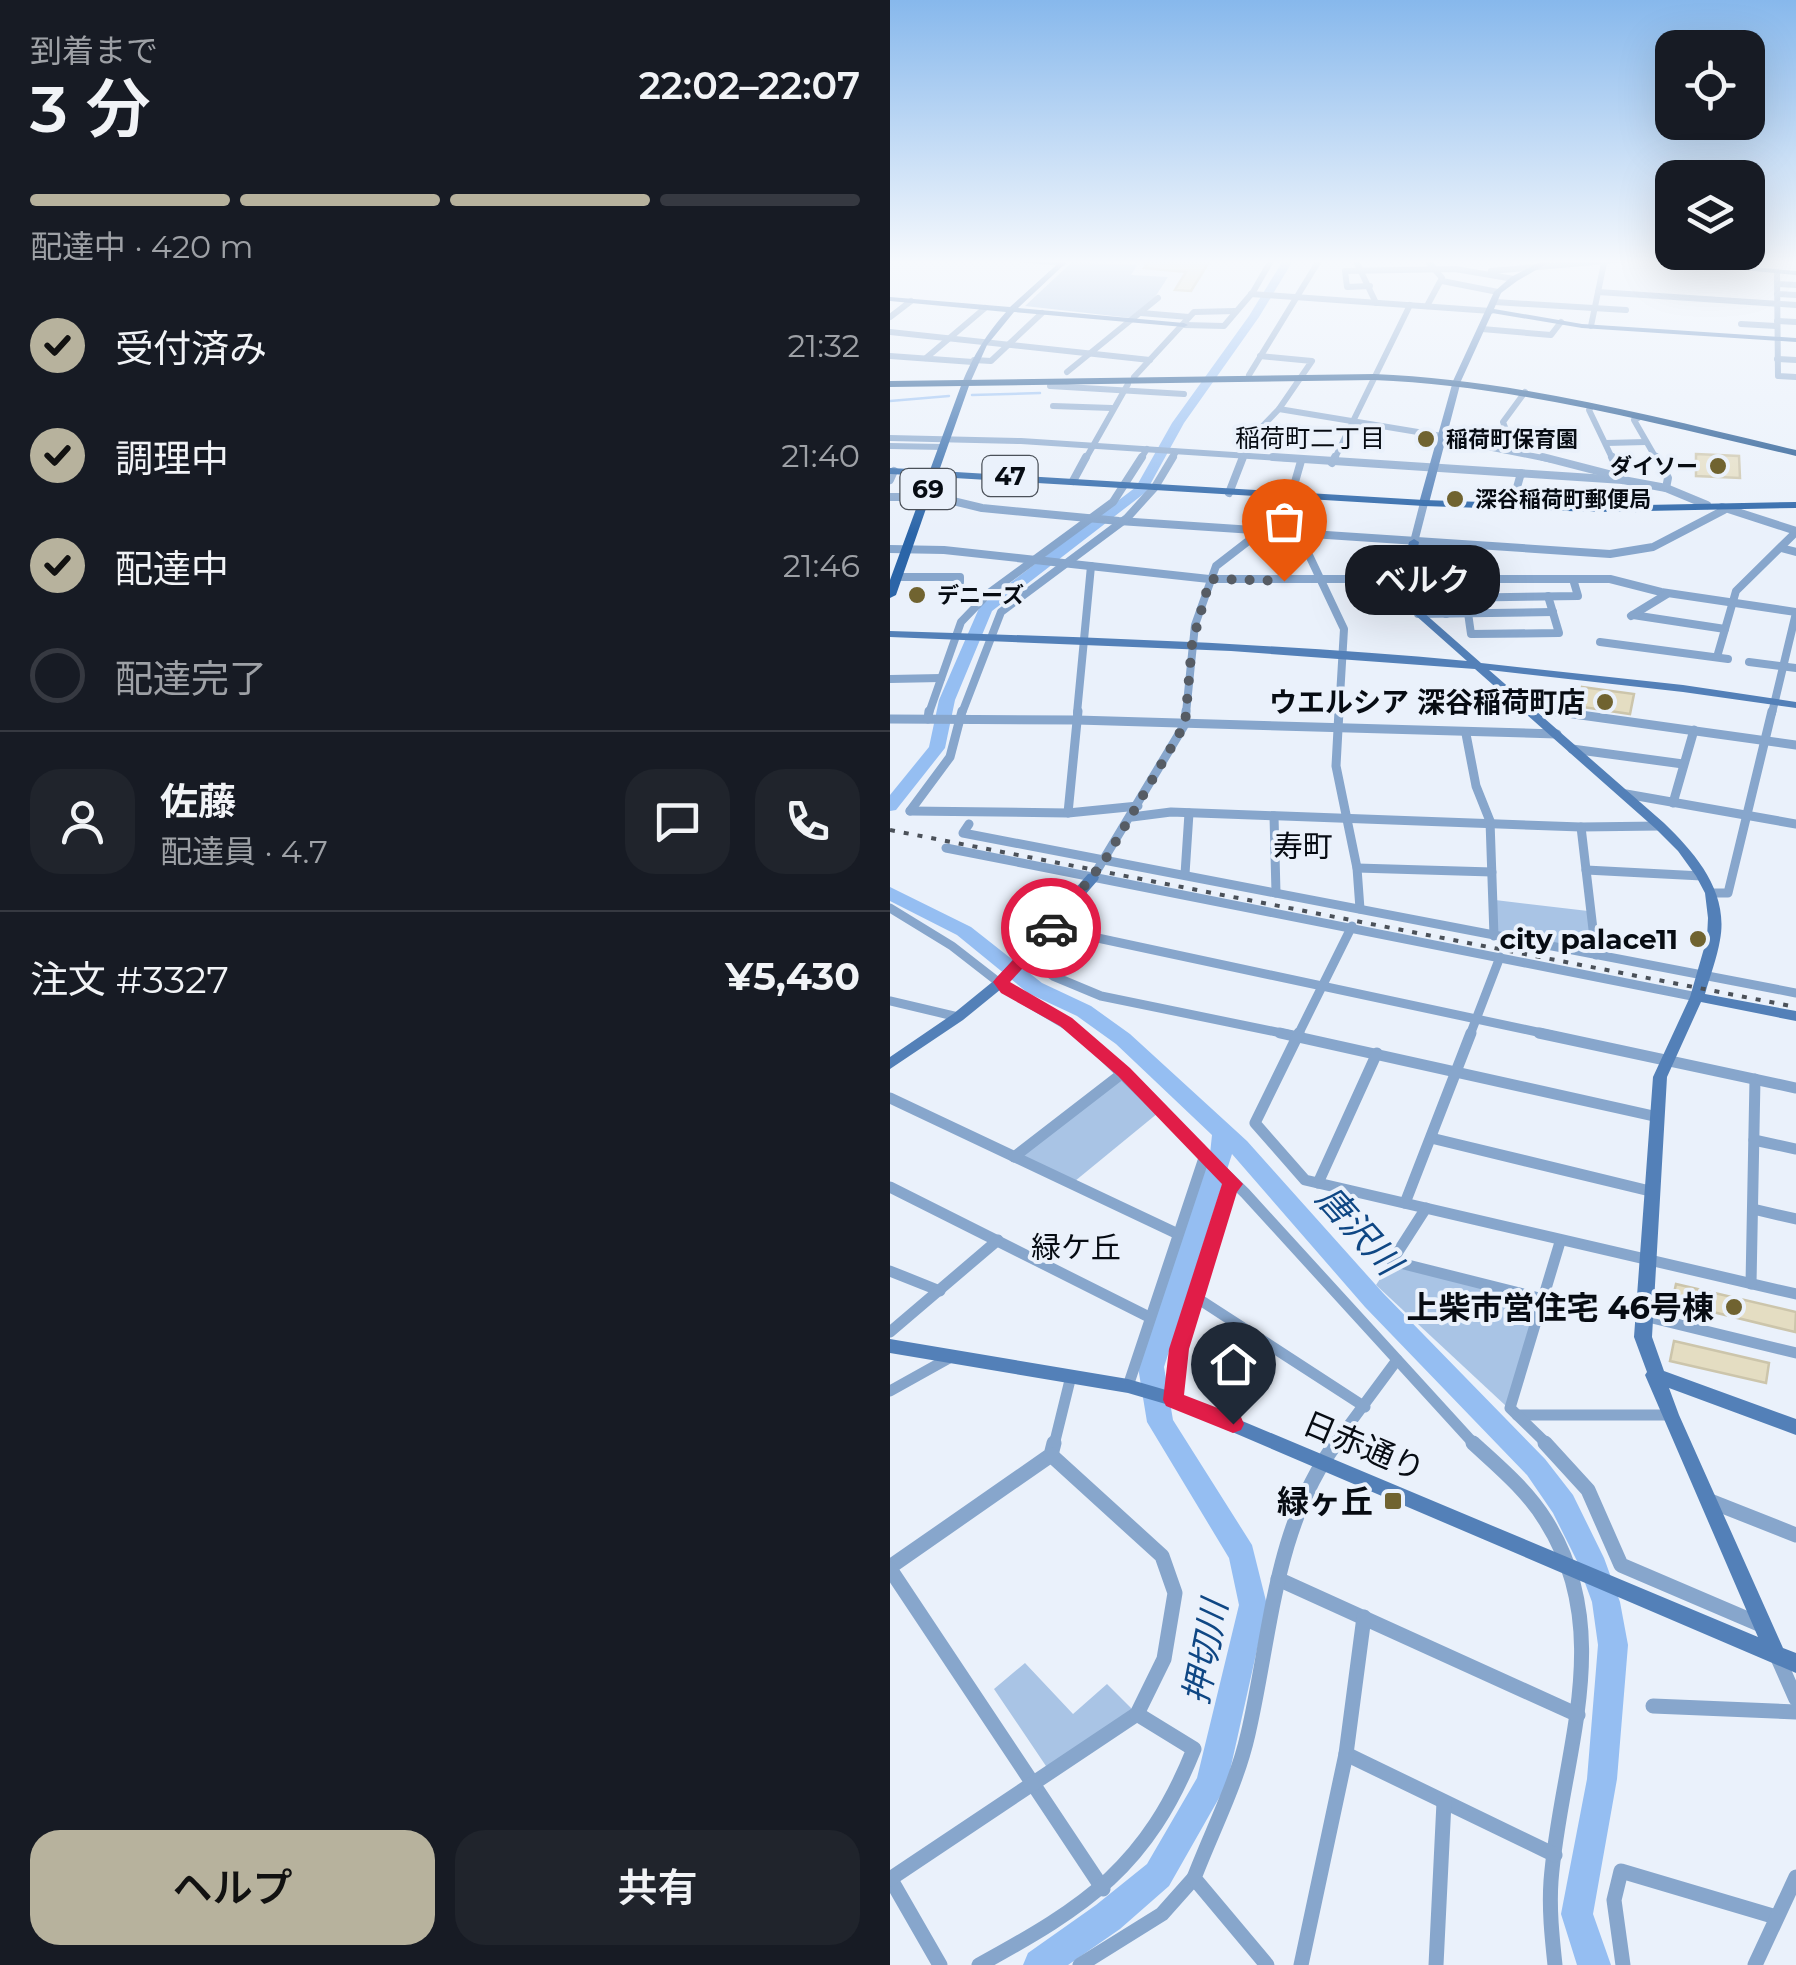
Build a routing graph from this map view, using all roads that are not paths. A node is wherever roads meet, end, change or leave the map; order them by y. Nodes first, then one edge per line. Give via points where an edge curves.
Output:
1 (890, 351) edge
2 (935, 351) edge
3 (978, 351) edge
4 (1001, 351) edge
5 (1055, 351) edge
6 (1094, 351) edge
7 (1159, 351) edge
8 (1263, 351) edge
9 (1387, 351) edge
10 (1472, 351) edge
11 (1777, 351) edge
12 (1090, 354) junction
13 (1260, 356) junction
14 (926, 358) junction
15 (1777, 358) junction
16 (1150, 360) junction
17 (1796, 360) edge
18 (973, 361) junction
19 (1066, 372) dead end
20 (1249, 375) dead end
21 (1374, 377) junction
22 (1796, 377) edge
23 (1300, 378) junction
24 (1458, 381) junction
25 (966, 383) junction
26 (890, 384) edge
27 (1050, 386) dead end
28 (1121, 390) junction
29 (1524, 392) junction
30 (1184, 394) dead end
31 (1053, 406) dead end
32 (1591, 407) junction
33 (1112, 408) junction
34 (1278, 410) junction
35 (1638, 418) junction
36 (1352, 419) junction
37 (1442, 437) junction
38 (890, 438) edge
39 (1646, 442) junction
40 (944, 443) junction
41 (1606, 443) junction
42 (890, 446) edge
43 (1093, 446) junction
44 (1148, 450) junction
45 (1514, 450) junction
46 (1175, 452) junction
47 (1796, 453) edge
48 (1244, 457) junction
49 (1300, 461) junction
50 (1332, 463) junction
51 (1432, 470) junction
52 (934, 472) junction
53 (1521, 473) junction
54 (891, 474) edge
55 (1624, 480) junction
56 (1073, 481) junction
57 (1128, 485) junction
58 (1153, 487) junction
59 (1666, 488) junction
60 (1516, 491) dead end
61 (1229, 493) junction
62 (1629, 493) dead end
63 (890, 496) edge
64 (925, 496) junction
65 (1277, 496) junction
66 (1292, 496) junction
67 (1424, 502) junction
68 (1796, 505) edge
69 (1706, 506) junction
70 (1636, 508) junction
71 (1722, 508) junction
72 (1092, 518) junction
73 (1120, 521) junction
74 (1796, 531) edge
75 (1260, 532) junction
76 (1299, 534) junction
77 (1414, 542) junction
78 (1780, 548) junction
79 (890, 549) edge
80 (906, 549) junction
81 (1796, 552) edge
82 (1610, 554) junction
83 (1034, 560) junction
84 (1063, 563) junction
85 (1091, 566) junction
86 (896, 576) junction
87 (1210, 579) junction
88 (1573, 579) junction
89 (1406, 580) junction
90 (1610, 580) junction
91 (1321, 581) junction
92 (960, 582) dead end
93 (1668, 593) junction
94 (890, 595) edge
95 (1548, 596) junction
96 (1732, 603) junction
97 (1552, 612) junction
98 (1468, 613) junction
99 (1796, 613) edge
100 (1418, 614) junction
101 (1446, 614) junction
102 (1725, 629) junction
103 (890, 634) edge
104 (956, 636) junction
105 (991, 637) junction
106 (1084, 640) junction
107 (1600, 642) dead end
108 (1192, 644) junction
109 (1341, 652) junction
110 (1717, 657) junction
111 (1728, 659) dead end
112 (1749, 662) dead end
113 (1477, 664) junction
114 (1784, 666) junction
115 (1796, 668) edge
116 (941, 678) junction
117 (890, 680) edge
118 (1774, 702) junction
119 (1796, 705) edge
120 (1526, 707) junction
121 (958, 718) junction
122 (890, 719) edge
123 (930, 719) junction
124 (1077, 720) junction
125 (1185, 724) junction
126 (1336, 729) junction
127 (1694, 730) junction
128 (1466, 734) junction
129 (1557, 734) junction
130 (1766, 740) junction
131 (1796, 744) edge
132 (1572, 749) junction
133 (1683, 764) junction
134 (1626, 794) junction
135 (1673, 803) junction
136 (1138, 806) junction
137 (1068, 813) junction
138 (1190, 813) junction
139 (1274, 816) junction
140 (1347, 816) junction
141 (1748, 816) junction
142 (1132, 817) junction
143 (1490, 821) junction
144 (970, 824) dead end
145 (1796, 824) edge
146 (1660, 826) junction
147 (1580, 828) junction
148 (946, 848) dead end
149 (1105, 860) junction
150 (1356, 868) junction
151 (1586, 870) junction
152 (1492, 872) junction
153 (1185, 874) junction
154 (1702, 876) junction
155 (1093, 877) junction
156 (1276, 893) junction
157 (1711, 894) junction
158 (890, 908) edge
159 (1360, 909) junction
160 (1352, 926) junction
161 (1051, 928) junction
162 (1494, 936) junction
163 (1596, 955) junction
164 (1500, 956) junction
165 (1025, 958) junction
166 (1704, 975) junction
167 (1003, 980) junction
168 (1323, 986) junction
169 (1795, 990) edge
170 (1698, 996) junction
171 (890, 1002) edge
172 (1796, 1016) edge
173 (958, 1018) junction
174 (1478, 1020) junction
175 (1299, 1036) junction
176 (1378, 1052) junction
177 (1668, 1061) junction
178 (890, 1064) edge
179 (1458, 1070) junction
180 (1124, 1072) junction
181 (1755, 1079) junction
182 (1796, 1088) edge
183 (890, 1098) edge
184 (1658, 1117) junction
185 (1431, 1138) junction
186 (1754, 1140) junction
187 (1796, 1149) edge
188 (1014, 1157) junction
189 (1213, 1163) junction
190 (1318, 1183) junction
191 (1234, 1184) junction
192 (890, 1187) edge
193 (1654, 1192) junction
194 (1405, 1203) junction
195 (1426, 1208) junction
196 (1754, 1209) junction
197 (1796, 1218) edge
198 (1178, 1234) junction
199 (998, 1240) junction
200 (1560, 1242) junction
201 (1647, 1260) junction
202 (890, 1270) edge
203 (1750, 1284) junction
204 (940, 1291) junction
205 (1796, 1294) edge
206 (1194, 1296) junction
207 (1543, 1299) junction
208 (1644, 1316) junction
209 (1149, 1317) junction
210 (890, 1332) edge
211 (890, 1346) edge
212 (1796, 1353) edge
213 (951, 1357) junction
214 (1397, 1360) junction
215 (1654, 1375) junction
216 (1071, 1376) junction
217 (1128, 1386) junction
218 (890, 1391) edge
219 (1162, 1396) junction
220 (1365, 1407) junction
221 (1670, 1414) junction
222 (1517, 1415) junction
223 (1796, 1428) edge
224 (1051, 1454) junction
225 (1324, 1460) junction
226 (1709, 1501) junction
227 (1796, 1535) edge
228 (1569, 1566) junction
229 (890, 1568) edge
230 (1278, 1578) junction
231 (1364, 1617) junction
232 (1761, 1624) junction
233 (1786, 1659) edge
234 (1796, 1699) edge
235 (1653, 1706) dead end
236 (1796, 1712) edge
237 (1138, 1714) junction
238 (1578, 1715) junction
239 (1346, 1754) junction
240 (1032, 1786) junction
241 (1444, 1802) junction
242 (1555, 1854) junction
243 (1796, 1877) edge
244 (890, 1878) edge
245 (1194, 1878) junction
246 (1103, 1889) junction
247 (1776, 1917) junction
248 (940, 1965) edge
249 (978, 1965) edge
250 (1080, 1965) edge
251 (1268, 1965) edge
252 (1301, 1965) edge
253 (1436, 1965) edge
254 (1556, 1965) edge
255 (1623, 1965) edge
256 (1756, 1965) edge

1 - 14 street
2 - 14 street
3 - 18 street
4 - 18 street via 991,361
5 - 12 street
6 - 12 street
7 - 16 street
8 - 13 street
9 - 21 street
10 - 24 street
11 - 15 street
12 - 16 street
12 - 19 street
13 - 20 street
13 - 23 street via 1312,361
14 - 18 street
15 - 17 street
15 - 22 street via 1778,376
16 - 28 street
18 - 25 street
21 - 23 highway
21 - 24 highway
21 - 36 street
23 - 25 highway
23 - 34 street
24 - 29 highway
24 - 37 street
25 - 26 highway
25 - 40 main road, 69
27 - 28 street
28 - 30 street
28 - 33 street
29 - 32 highway
29 - 45 street via 1503,422
31 - 33 street
32 - 35 highway
32 - 41 street
33 - 43 street
34 - 36 street
34 - 48 street via 1251,438
35 - 39 street
35 - 47 highway
36 - 37 street
36 - 50 street
37 - 45 street
37 - 51 street
38 - 40 street
39 - 41 street
39 - 59 street via 1668,478
40 - 42 street
40 - 43 street
40 - 52 main road, 69
41 - 55 street
43 - 44 street
43 - 56 street
44 - 46 street
44 - 57 street
45 - 55 street
46 - 48 street
46 - 58 street
48 - 49 street
48 - 61 street
49 - 50 street
49 - 66 street
50 - 51 street
51 - 53 street
51 - 67 street
52 - 54 main road, 47
52 - 56 main road, 47
52 - 64 main road, 69
53 - 55 street
53 - 60 street
55 - 59 street
56 - 57 main road, 47
57 - 58 main road, 47
57 - 72 street
58 - 61 main road, 47
58 - 73 street
59 - 69 street
61 - 65 main road, 47
62 - 70 street
63 - 64 street
64 - 72 street
64 - 80 main road, 69
65 - 66 main road, 47
65 - 75 street
66 - 67 main road, 47
67 - 70 main road, 47
67 - 77 street
68 - 71 main road, 47
69 - 70 main road, 47
69 - 71 main road, 47
71 - 74 street
71 - 82 street via 1652,547
72 - 73 street
72 - 83 street
73 - 75 street
73 - 84 street
74 - 78 street
75 - 76 street
75 - 87 street via 1216,566
76 - 77 street
76 - 91 street
77 - 82 street
77 - 89 street
78 - 81 street
78 - 96 street
79 - 80 street
80 - 83 street
80 - 86 main road, 69
82 - 90 street
83 - 84 street
83 - 104 street via 979,602
84 - 85 street
84 - 105 street via 1011,602
85 - 87 street
85 - 106 street
86 - 92 street
86 - 94 main road, 69
87 - 91 street
87 - 108 street
88 - 89 street
88 - 90 street
88 - 95 street via 1578,596
89 - 91 street
89 - 100 street via 1406,598
90 - 93 street
91 - 109 street via 1344,629
93 - 96 street
93 - 102 street via 1632,615
95 - 97 street
95 - 101 street via 1445,598
96 - 99 street
96 - 102 street
97 - 98 street
97 - 98 street via 1559,633 1471,634
98 - 101 street
99 - 114 street
100 - 101 street
100 - 113 street
102 - 110 street
103 - 104 street
104 - 105 street
104 - 116 street
105 - 106 street
105 - 121 street
106 - 108 street
106 - 124 street
107 - 110 street
108 - 109 street
108 - 125 street
109 - 113 street
109 - 126 street
110 - 111 street
112 - 114 street
113 - 118 street
113 - 120 street
114 - 115 street
114 - 118 street
116 - 117 street
116 - 123 street
118 - 119 street
118 - 130 street
120 - 127 street
120 - 129 street
121 - 123 street
121 - 124 street
121 - 137 street via 950,758 910,811
122 - 123 street
124 - 125 street
124 - 137 street
125 - 126 street
125 - 136 street
126 - 128 street
126 - 140 street
127 - 130 street
127 - 133 street
128 - 129 street
128 - 143 street
129 - 132 street
130 - 131 street
130 - 141 street
132 - 133 street
132 - 134 street
133 - 135 street
134 - 135 street
134 - 146 street
135 - 141 street
136 - 137 street
136 - 142 street
138 - 139 street
138 - 142 street
138 - 153 street
139 - 140 street
139 - 156 street
140 - 143 street
140 - 150 street
141 - 145 street
141 - 157 street via 1728,893
142 - 149 street
143 - 147 street
143 - 152 street
144 - 149 street via 962,833
146 - 147 street
146 - 154 street
147 - 151 street
148 - 155 street
149 - 153 street
149 - 155 street
150 - 152 street
150 - 159 street
151 - 154 street
151 - 163 street
152 - 162 street
153 - 156 street
154 - 157 street
155 - 160 street
155 - 161 street
156 - 159 street
157 - 166 street via 1714,938
158 - 167 street
159 - 162 street
160 - 164 street
160 - 168 street
161 - 165 street
161 - 168 street
162 - 163 street
163 - 166 street
164 - 170 street
164 - 174 street
165 - 167 street
165 - 175 street via 1113,1000
166 - 169 street
166 - 170 street
167 - 173 street
167 - 180 street
168 - 174 street
168 - 175 street
170 - 172 street
170 - 177 street
171 - 173 street
173 - 178 street
174 - 177 street
174 - 179 street
175 - 176 street
175 - 190 street via 1255,1123 1304,1180
176 - 179 street
176 - 190 street
177 - 181 street
177 - 184 street via 1660,1076
179 - 184 street
179 - 185 street
180 - 188 street
180 - 189 street
181 - 182 street
181 - 186 street
183 - 188 street
184 - 193 street
185 - 193 street
185 - 194 street
186 - 187 street
186 - 196 street
188 - 198 street
189 - 191 street
189 - 198 street
190 - 194 street
191 - 206 street
191 - 214 street
192 - 199 street
193 - 201 street
194 - 195 street
195 - 200 street
195 - 207 street via 1392,1261
196 - 197 street
196 - 203 street
198 - 209 street
199 - 204 street
199 - 209 street
200 - 201 street
200 - 207 street
201 - 203 street
201 - 208 street
202 - 204 street
203 - 205 street
204 - 210 street
206 - 219 street
206 - 220 street
207 - 222 street via 1510,1408
208 - 212 street
208 - 215 street
209 - 217 street
211 - 213 street, 日赤通り
213 - 216 street, 日赤通り
213 - 218 street
214 - 220 street
214 - 228 street via 1518,1486 1545,1519
215 - 221 street
215 - 223 street
216 - 217 street, 日赤通り
216 - 224 street
217 - 219 street, 日赤通り
219 - 225 street, 日赤通り
220 - 225 street
221 - 222 street
221 - 226 street
222 - 232 street via 1588,1490 1621,1564
224 - 229 street
224 - 237 street via 1162,1556 1175,1593 1164,1659
225 - 228 street, 日赤通り
225 - 230 street via 1296,1510
226 - 227 street
226 - 232 street
228 - 233 street, 日赤通り
228 - 238 street via 1583,1644
229 - 240 street
230 - 231 street
230 - 245 street via 1247,1739
231 - 238 street
231 - 239 street
232 - 233 street
233 - 234 street
235 - 236 street
237 - 240 street
237 - 246 street via 1194,1749 1179,1793 1144,1848
238 - 242 street
239 - 241 street
239 - 252 street
240 - 244 street
240 - 246 street
241 - 242 street
241 - 253 street
242 - 254 street via 1550,1943
243 - 247 street
244 - 248 street
245 - 250 street via 1162,1914
245 - 251 street
246 - 249 street via 1057,1924
247 - 255 street via 1622,1872 1614,1900
247 - 256 street

